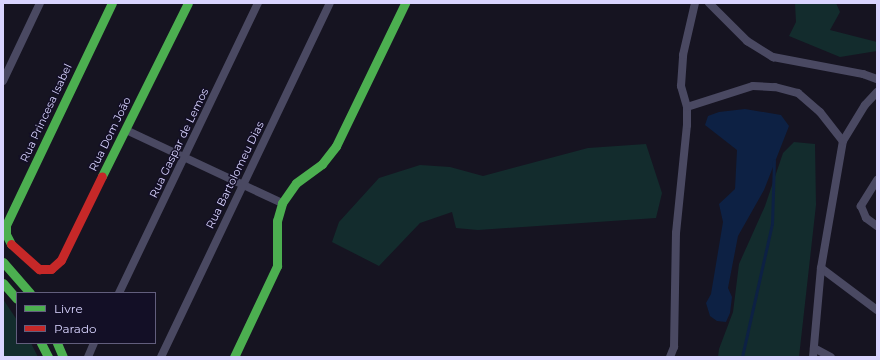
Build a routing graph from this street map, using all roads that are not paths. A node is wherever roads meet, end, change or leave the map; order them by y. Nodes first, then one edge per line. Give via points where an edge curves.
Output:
1 (40, 3) edge
2 (112, 3) edge
3 (188, 3) edge
4 (258, 3) edge
5 (330, 3) edge
6 (405, 3) edge
7 (695, 3) edge
8 (709, 3) edge
9 (877, 79) edge
10 (3, 81) edge
11 (877, 92) edge
12 (687, 107) junction
13 (126, 130) junction
14 (843, 141) junction
15 (184, 158) junction
16 (877, 180) edge
17 (243, 185) junction
18 (282, 203) junction
19 (877, 226) edge
20 (3, 262) edge
21 (821, 268) junction
22 (47, 270) joint
23 (3, 283) edge
24 (29, 292) edge
25 (118, 292) edge
26 (16, 298) edge
27 (877, 310) edge
28 (42, 344) edge
29 (57, 344) edge
30 (94, 344) edge
31 (814, 348) junction
32 (48, 357) edge
33 (63, 357) edge
34 (88, 357) edge
35 (161, 357) edge
36 (234, 357) edge
37 (670, 357) edge
38 (813, 357) edge
39 (831, 357) edge

1 - 10 street
2 - 22 street, Rua Princesa Isabel via 6,225 10,243 36,268
3 - 13 street, Rua Dom João
4 - 15 street, Rua Gaspar de Lemos
5 - 17 street, Rua Bartolomeu Dias
6 - 18 street via 336,146 322,164 296,183
7 - 12 street via 683,55 681,86
8 - 9 street via 747,41 773,57
11 - 14 street via 865,105
12 - 14 street via 754,86 775,87 798,93 820,112
12 - 37 street via 676,232 674,347
13 - 15 street
13 - 22 street, Rua Dom João via 61,260
14 - 21 street
15 - 17 street
15 - 25 street, Rua Gaspar de Lemos
16 - 19 street via 861,206 866,218
17 - 18 street
17 - 35 street, Rua Bartolomeu Dias
18 - 36 street via 277,221 277,266
20 - 24 street
21 - 27 street
21 - 31 street
23 - 26 street
28 - 32 street
29 - 33 street
30 - 34 street
31 - 38 street
31 - 39 street

